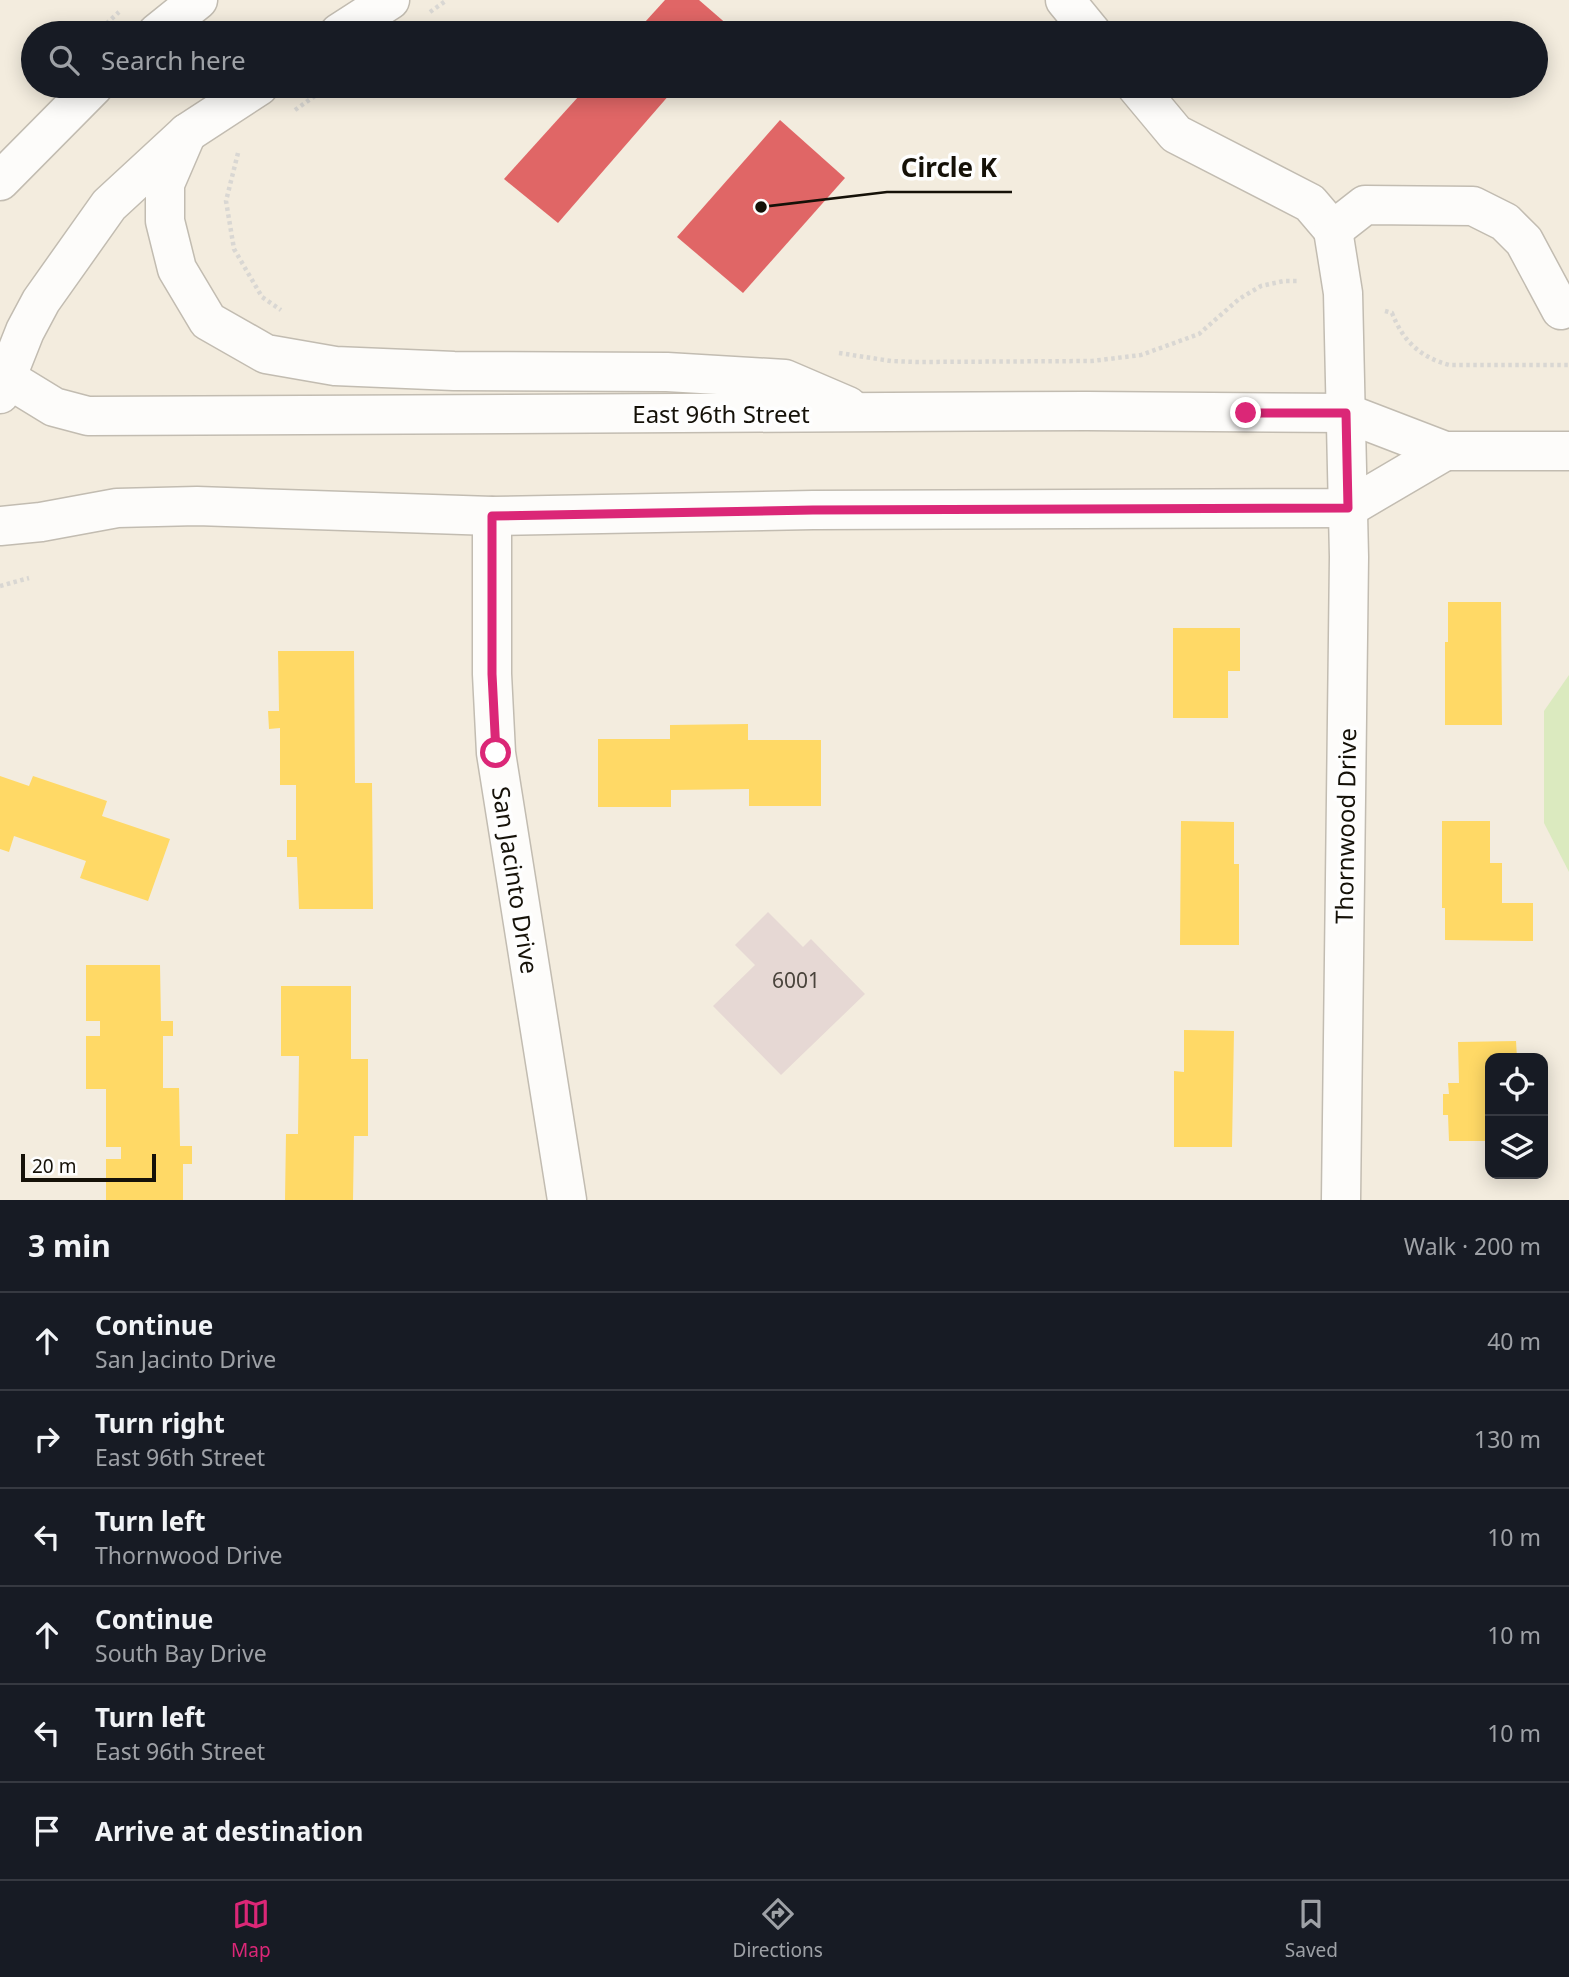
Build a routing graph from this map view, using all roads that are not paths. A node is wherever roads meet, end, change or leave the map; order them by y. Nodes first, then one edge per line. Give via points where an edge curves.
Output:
1 (198, 0) edge
2 (390, 0) edge
3 (1065, 0) edge
4 (172, 21) edge
5 (358, 21) edge
6 (1083, 21) edge
7 (82, 98) edge
8 (241, 98) edge
9 (1146, 98) edge
10 (187, 133) junction
11 (0, 181) edge
12 (1333, 230) junction
13 (1561, 310) dead end
14 (2, 382) edge
15 (863, 413) junction
16 (1346, 413) junction
17 (1569, 451) edge
18 (1445, 452) junction
19 (1348, 508) junction
20 (492, 516) junction
21 (0, 526) edge
22 (567, 1200) edge
23 (1341, 1200) edge

1 - 4 main road
2 - 5 main road
3 - 6 main road
7 - 11 main road
8 - 10 main road
9 - 12 main road via 1176,134 1310,203
10 - 14 main road via 109,205 41,302
10 - 15 main road via 165,184 165,221 177,269 208,321 266,354 335,366 667,372 785,379
12 - 13 main road via 1365,205 1473,206 1505,222 1524,241
12 - 16 main road, Thornwood Drive via 1343,293
14 - 15 main road, East 96th Street via 54,407 88,416
15 - 16 main road, East 96th Street
16 - 18 main road, East 96th Street
16 - 19 main road, Thornwood Drive
17 - 18 main road, East 96th Street
18 - 19 main road, East 96th Street
19 - 20 main road, East 96th Street
19 - 23 main road, Thornwood Drive
20 - 21 main road, East 96th Street via 197,506 117,508
20 - 22 main road, San Jacinto Drive via 496,753

